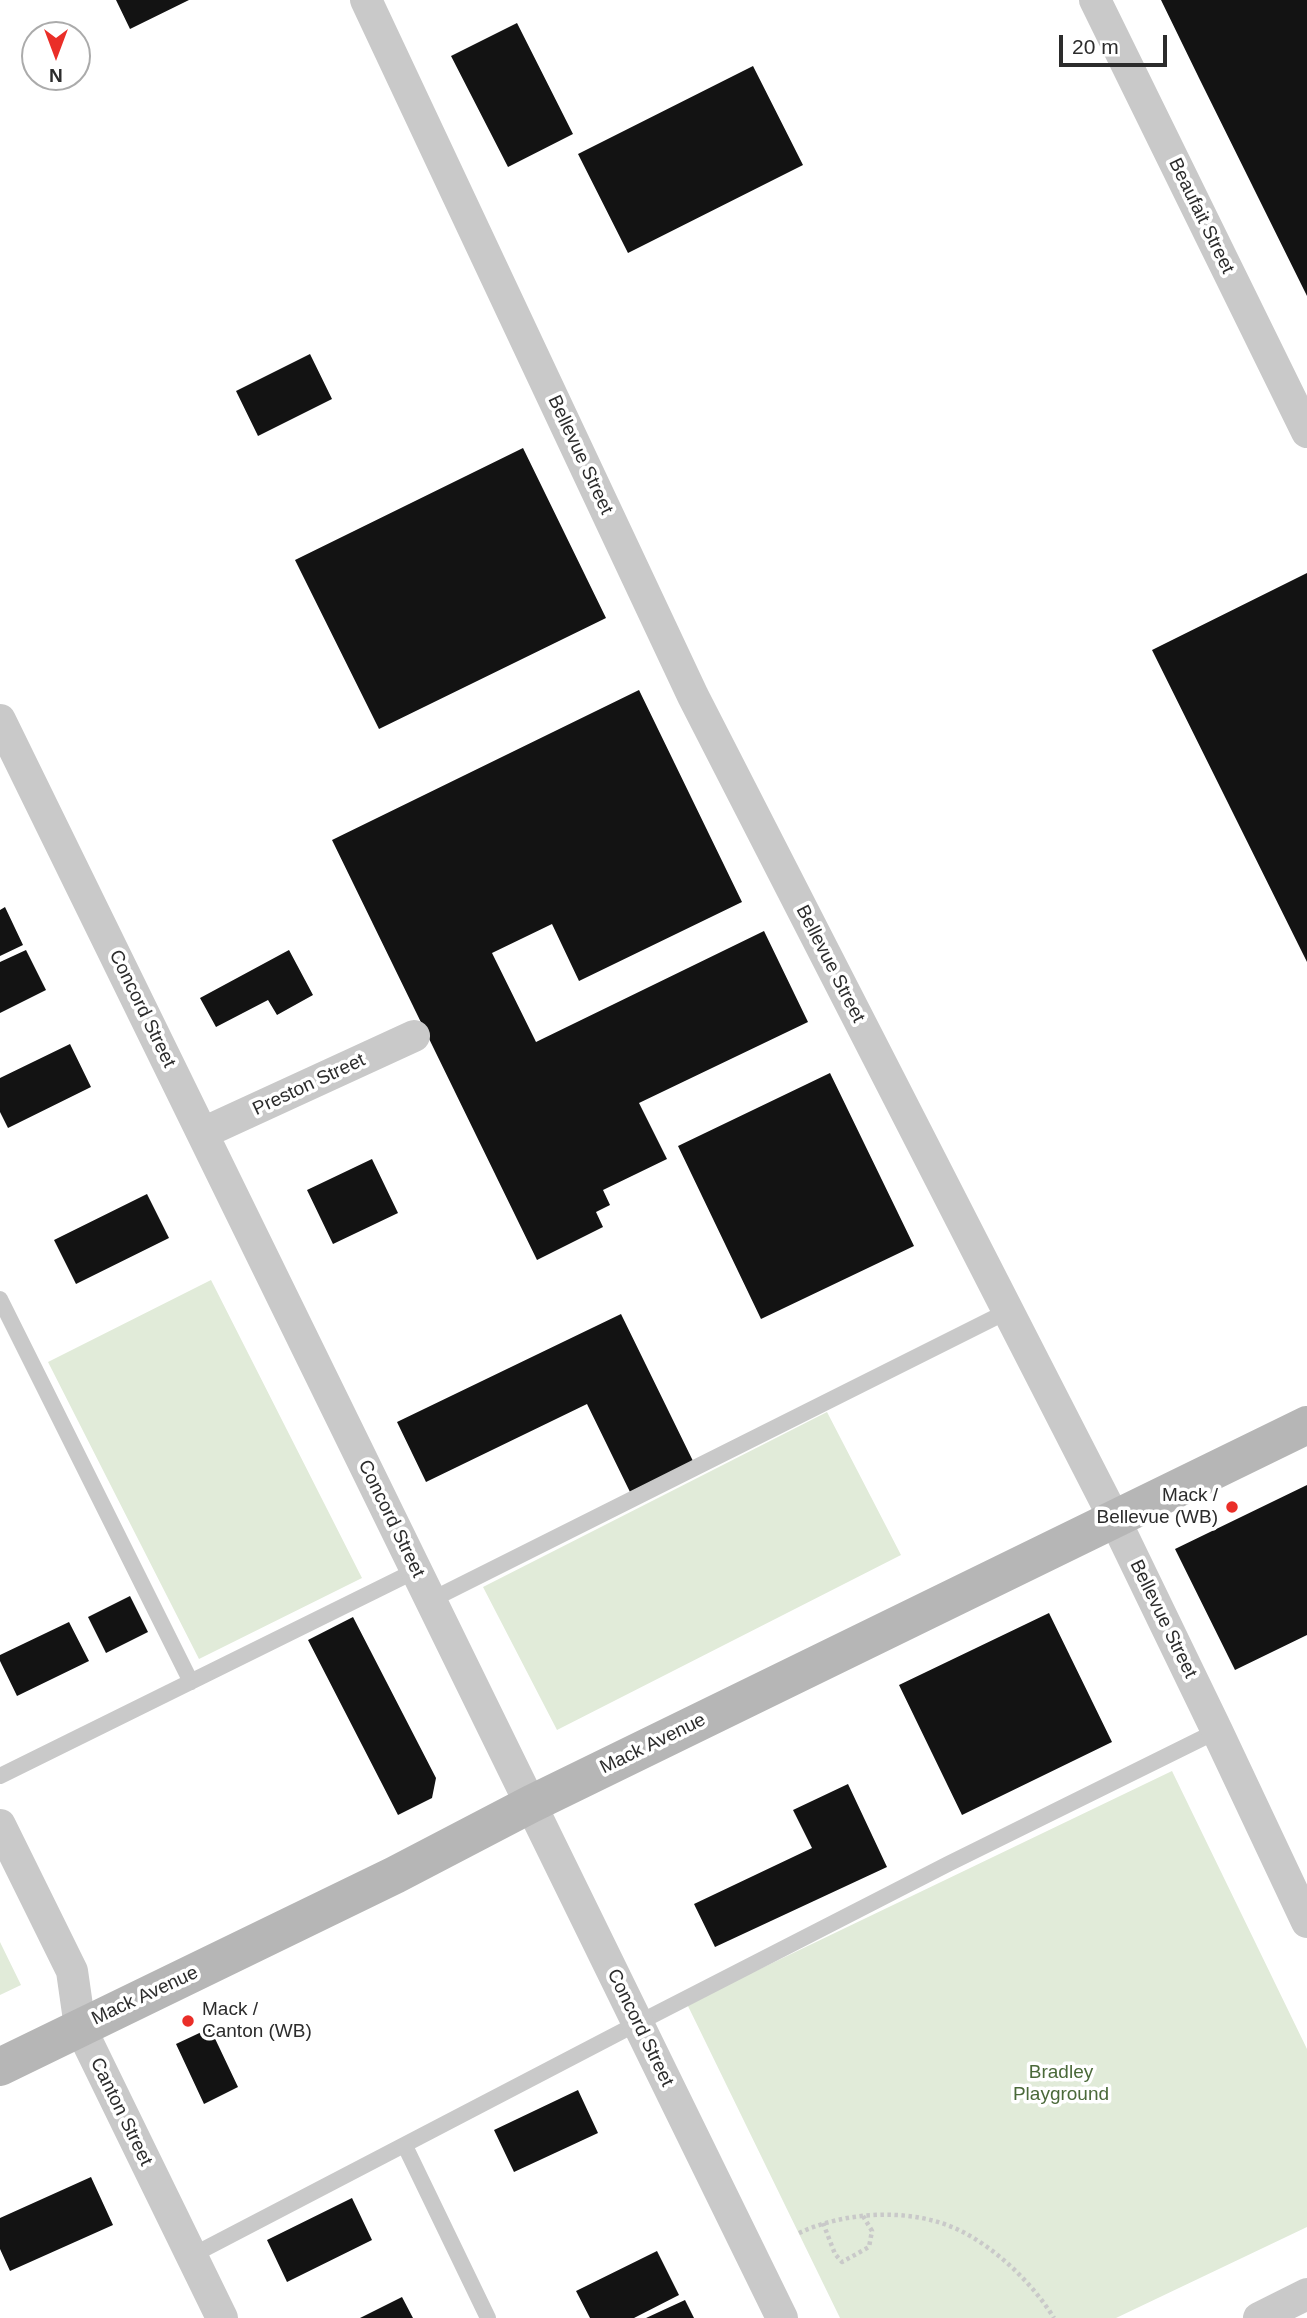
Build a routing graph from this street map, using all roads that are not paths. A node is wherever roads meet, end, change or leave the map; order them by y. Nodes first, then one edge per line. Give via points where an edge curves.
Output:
1 (366, 0) edge
2 (1095, 0) edge
3 (1307, 432) edge
4 (0, 720) edge
5 (414, 1036) dead end
6 (203, 1133) junction
7 (0, 1299) edge
8 (1007, 1311) junction
9 (1307, 1424) edge
10 (1114, 1518) junction
11 (416, 1570) junction
12 (431, 1600) junction
13 (191, 1682) junction
14 (1217, 1731) junction
15 (0, 1776) edge
16 (531, 1804) junction
17 (0, 1825) edge
18 (1307, 1922) edge
19 (638, 2023) junction
20 (80, 2027) junction
21 (0, 2067) edge
22 (405, 2146) junction
23 (191, 2256) junction
24 (1307, 2294) edge
25 (222, 2318) edge
26 (488, 2318) edge
27 (782, 2318) edge
28 (1259, 2318) edge

1 - 8 street, Bellevue Street via 693,696
2 - 3 street, Beaufait Street
4 - 6 street, Concord Street
5 - 6 street, Preston Street
6 - 11 street, Concord Street
7 - 13 lane
8 - 10 street, Bellevue Street
8 - 12 lane
9 - 10 main road, Mack Avenue
10 - 14 street, Bellevue Street
10 - 16 main road, Mack Avenue
11 - 12 street, Concord Street
11 - 13 lane
12 - 16 street, Concord Street
13 - 15 lane
14 - 18 street, Bellevue Street
14 - 19 lane
16 - 19 street, Concord Street
16 - 20 main road, Mack Avenue
17 - 20 street, Canton Street via 72,1971
19 - 22 lane
19 - 27 street, Concord Street
20 - 21 main road, Mack Avenue
20 - 23 street, Canton Street
22 - 23 lane
22 - 26 lane
23 - 25 street, Canton Street
24 - 28 street

